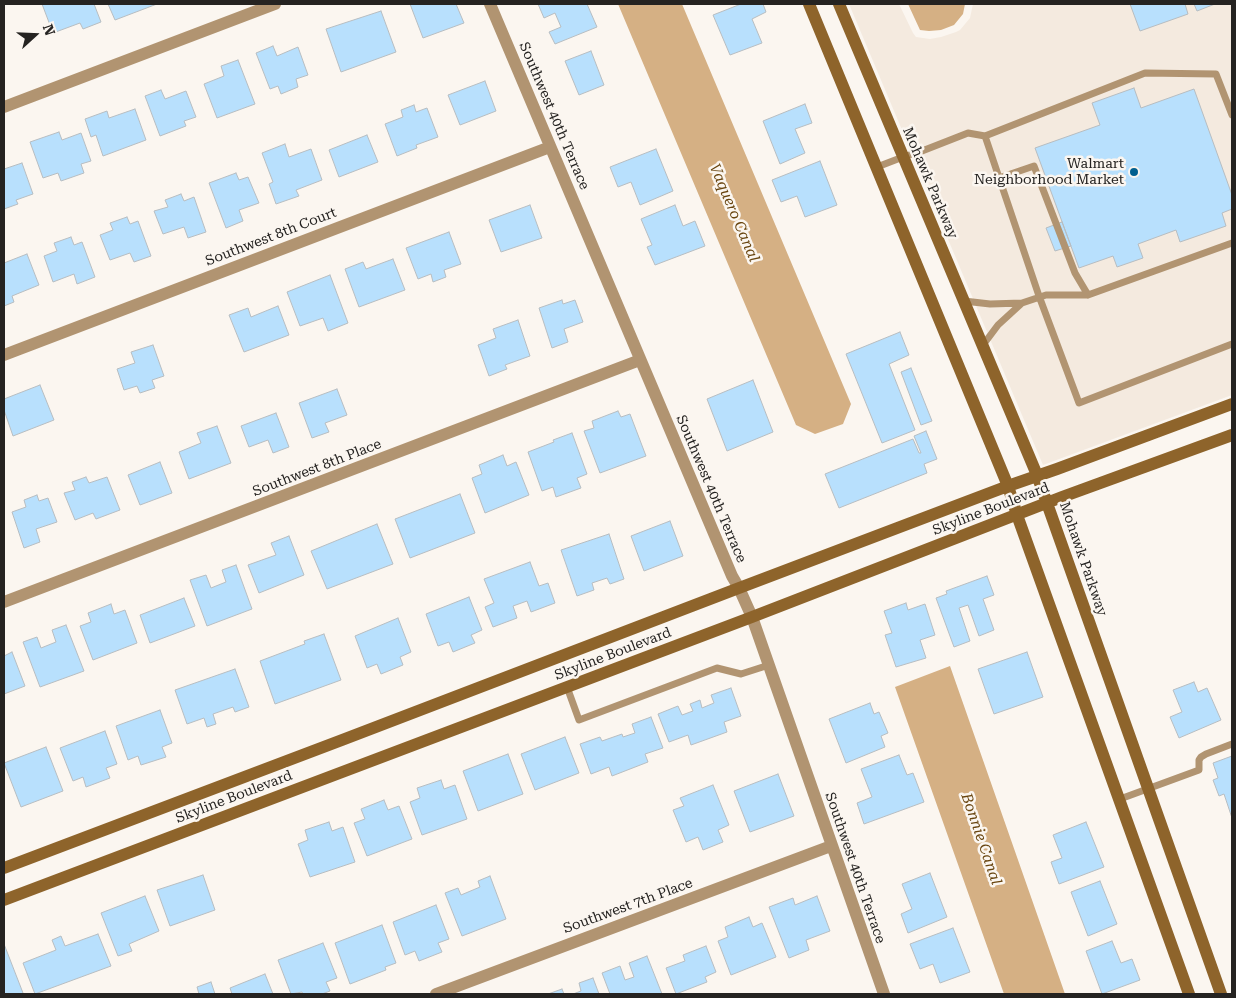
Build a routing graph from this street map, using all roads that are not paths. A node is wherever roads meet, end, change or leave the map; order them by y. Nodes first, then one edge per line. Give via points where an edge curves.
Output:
1 (274, 4) edge
2 (490, 4) edge
3 (809, 4) edge
4 (839, 4) edge
5 (4, 107) edge
6 (1232, 115) edge
7 (985, 136) junction
8 (550, 146) junction
9 (903, 157) junction
10 (877, 168) junction
11 (999, 178) junction
12 (1232, 243) edge
13 (1088, 295) junction
14 (1039, 296) junction
15 (964, 301) junction
16 (1022, 303) junction
17 (1232, 344) edge
18 (982, 346) junction
19 (4, 355) edge
20 (640, 360) junction
21 (1232, 404) edge
22 (1232, 434) edge
23 (1037, 476) junction
24 (1008, 486) junction
25 (1047, 504) junction
26 (1017, 515) junction
27 (739, 588) junction
28 (4, 602) edge
29 (752, 617) junction
30 (768, 665) junction
31 (567, 687) junction
32 (1232, 744) edge
33 (1149, 788) junction
34 (1120, 799) junction
35 (832, 846) junction
36 (4, 868) edge
37 (4, 900) edge
38 (436, 994) edge
39 (884, 994) edge
40 (1189, 994) edge
41 (1221, 994) edge

1 - 5 street
2 - 8 street, Southwest 40th Terrace
3 - 10 street
4 - 9 street, Mohawk Parkway
6 - 7 lane via 1216,74 1145,73
7 - 9 lane via 968,133
7 - 11 lane
8 - 19 street, Southwest 8th Court
8 - 20 street, Southwest 40th Terrace
9 - 10 lane
9 - 15 street, Mohawk Parkway
10 - 24 street
11 - 13 lane via 1034,166 1075,273
11 - 14 lane
12 - 13 lane
13 - 14 lane
14 - 16 lane
14 - 17 lane via 1079,402
15 - 16 lane
15 - 18 street, Mohawk Parkway
16 - 18 lane via 998,325
18 - 23 street, Mohawk Parkway
20 - 27 street, Southwest 40th Terrace
20 - 28 street, Southwest 8th Place
21 - 23 street, Skyline Boulevard
22 - 25 street, Skyline Boulevard
23 - 24 street, Skyline Boulevard
23 - 25 street, Mohawk Parkway
24 - 26 street
24 - 27 street, Skyline Boulevard
25 - 26 street, Skyline Boulevard
25 - 33 street, Mohawk Parkway
26 - 29 street, Skyline Boulevard
26 - 34 street
27 - 29 street, Southwest 40th Terrace
27 - 36 street, Skyline Boulevard
29 - 30 street, Southwest 40th Terrace
29 - 31 street, Skyline Boulevard
30 - 31 lane via 742,674 717,668 579,720
30 - 35 street, Southwest 40th Terrace
31 - 37 street, Skyline Boulevard
32 - 33 lane via 1201,757 1199,770
33 - 34 lane
33 - 41 street, Mohawk Parkway
34 - 40 street
35 - 38 street, Southwest 7th Place
35 - 39 street, Southwest 40th Terrace

